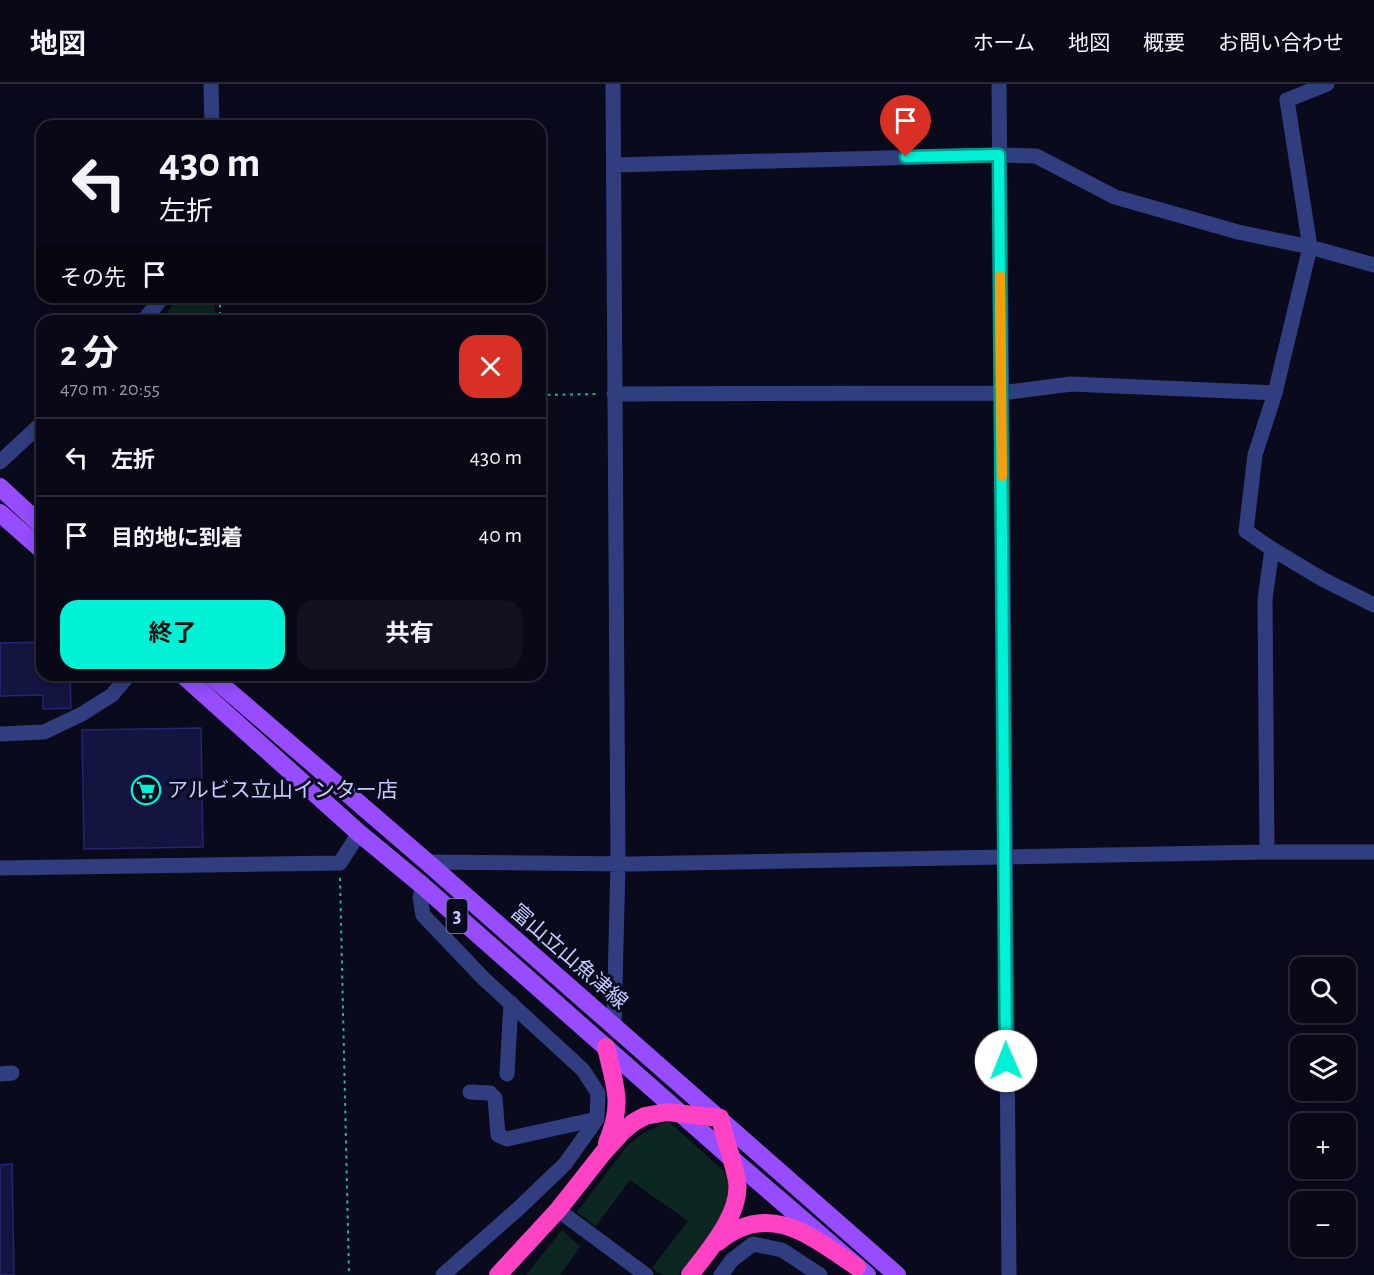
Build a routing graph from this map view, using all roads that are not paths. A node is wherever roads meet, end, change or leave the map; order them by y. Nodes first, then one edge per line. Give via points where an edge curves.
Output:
1 (211, 84) edge
2 (613, 84) edge
3 (999, 84) edge
4 (1328, 84) edge
5 (212, 120) edge
6 (999, 155) junction
7 (614, 165) junction
8 (1310, 247) junction
9 (1374, 265) edge
10 (158, 303) edge
11 (148, 315) edge
12 (1000, 393) junction
13 (1275, 393) junction
14 (614, 394) junction
15 (36, 429) edge
16 (0, 462) edge
17 (0, 488) edge
18 (0, 513) edge
19 (36, 521) edge
20 (36, 545) edge
21 (1272, 549) junction
22 (1374, 605) edge
23 (124, 681) edge
24 (190, 681) edge
25 (217, 681) edge
26 (0, 734) edge
27 (359, 833) junction
28 (1267, 852) junction
29 (1374, 852) edge
30 (1005, 857) junction
31 (427, 862) junction
32 (618, 864) junction
33 (0, 868) edge
34 (423, 886) junction
35 (511, 1003) junction
36 (614, 1027) junction
37 (606, 1047) junction
38 (507, 1074) dead end
39 (470, 1092) dead end
40 (681, 1113) junction
41 (720, 1118) junction
42 (597, 1119) junction
43 (603, 1153) junction
44 (730, 1157) junction
45 (558, 1210) junction
46 (711, 1247) junction
47 (862, 1271) edge
48 (444, 1275) edge
49 (498, 1275) edge
50 (646, 1275) edge
51 (690, 1275) edge
52 (721, 1275) edge
53 (820, 1275) edge
54 (897, 1275) edge
55 (1009, 1275) edge

1 - 5 street
2 - 7 street
3 - 6 street
4 - 8 street via 1287,100
6 - 7 street
6 - 8 street via 1036,156 1115,197 1238,232
6 - 12 street
7 - 14 street
8 - 9 street
8 - 13 street
10 - 11 street
12 - 13 street via 1071,384
12 - 14 street
12 - 30 street
13 - 21 street via 1255,455 1246,531
14 - 32 street
15 - 16 street
17 - 19 main road
18 - 20 main road
21 - 22 street
21 - 28 street via 1265,599
23 - 26 street via 112,695 44,732
24 - 27 main road, 富山立山魚津線 / 3
25 - 31 main road, 富山立山魚津線 / 3
27 - 33 street via 340,863
27 - 34 main road, 富山立山魚津線 / 3
28 - 29 street
28 - 30 street
30 - 32 street
30 - 55 street
31 - 32 street
31 - 36 main road, 富山立山魚津線 / 3
32 - 36 street
34 - 35 street via 423,915
34 - 37 main road, 富山立山魚津線 / 3
35 - 38 street
35 - 42 street via 583,1070 598,1093
36 - 41 main road, 富山立山魚津線 / 3
37 - 40 main road, 富山立山魚津線 / 3
37 - 43 highway via 617,1113
39 - 42 street via 489,1093 495,1098 498,1135 507,1139
40 - 41 highway
40 - 43 highway via 645,1116 623,1131
40 - 44 main road, 富山立山魚津線 / 3
41 - 44 highway
41 - 54 main road, 富山立山魚津線 / 3
42 - 48 street via 565,1164
43 - 45 highway
44 - 46 highway via 737,1196
44 - 47 main road, 富山立山魚津線 / 3
45 - 49 highway
45 - 50 street
46 - 47 highway via 729,1232 773,1222 820,1242
46 - 51 highway
52 - 53 street via 732,1260 753,1244 782,1250

